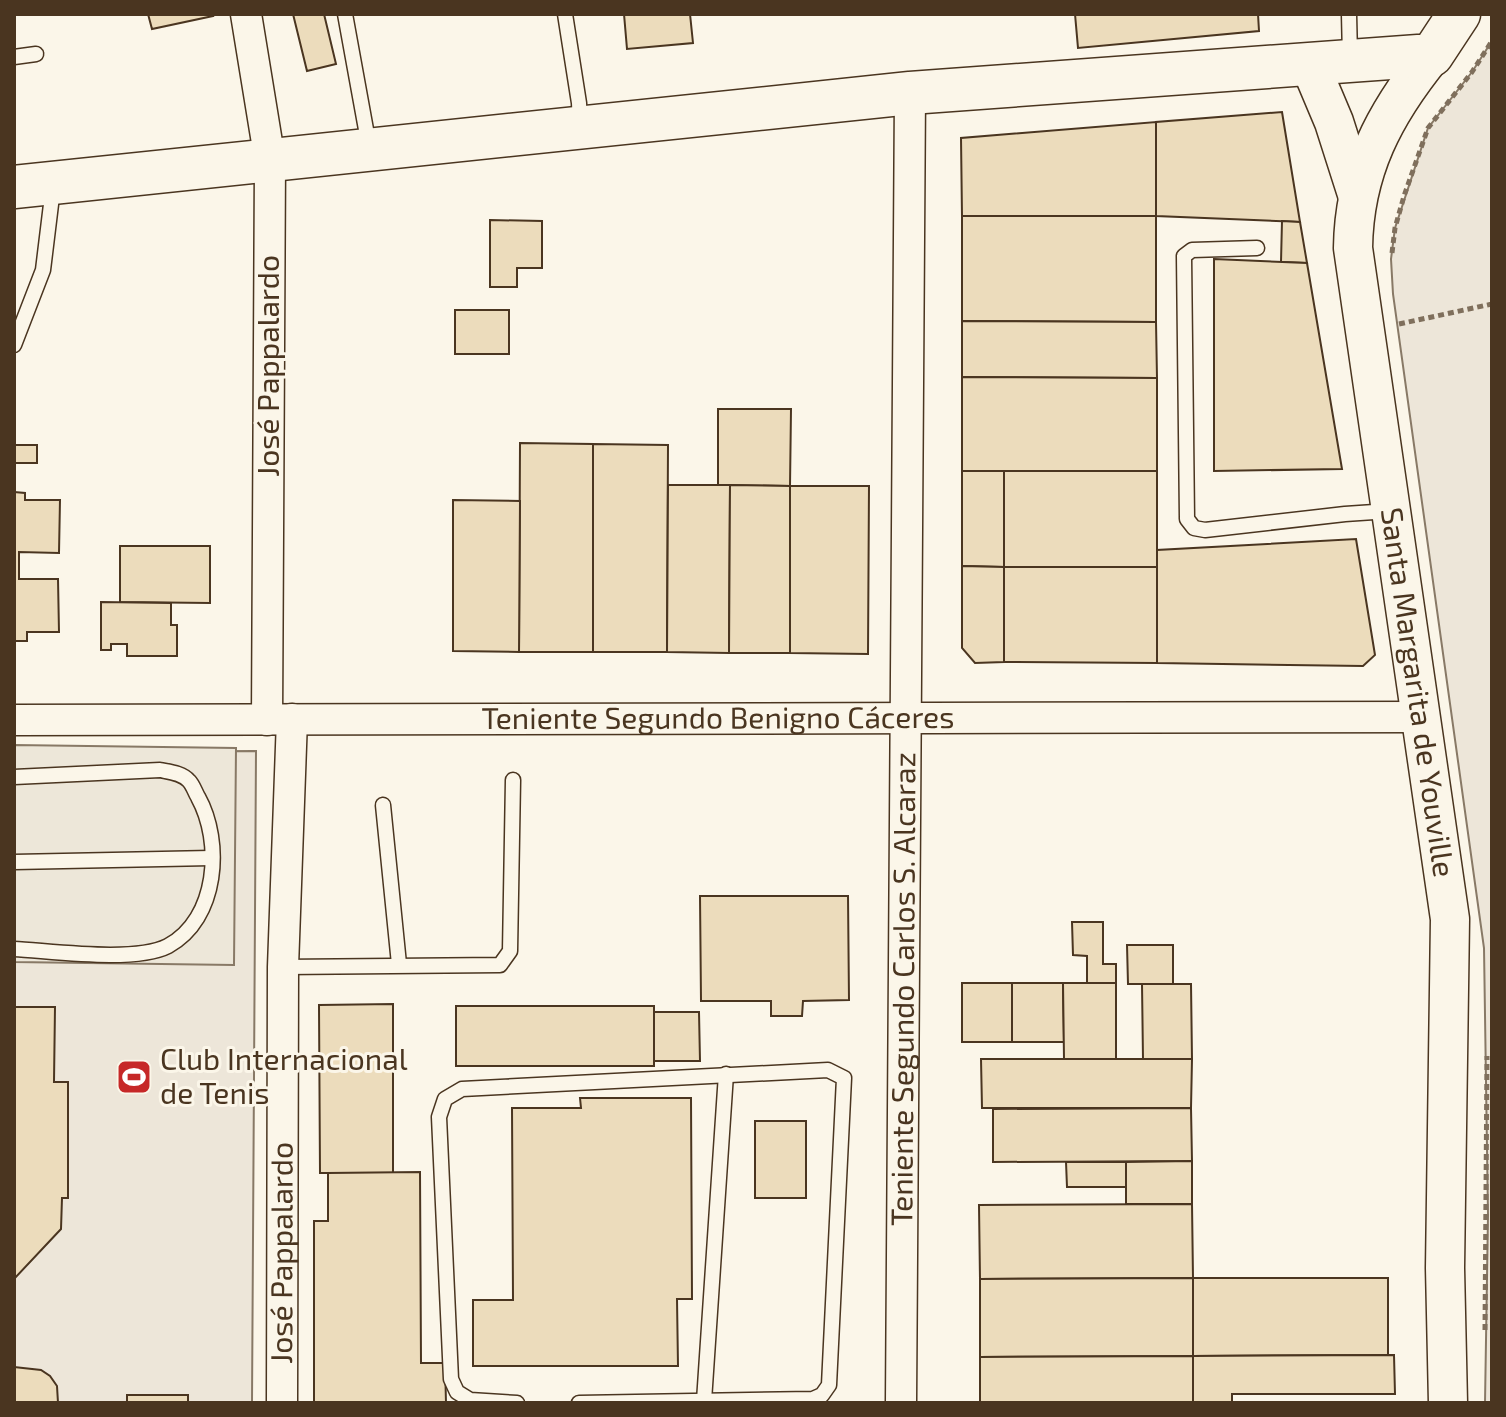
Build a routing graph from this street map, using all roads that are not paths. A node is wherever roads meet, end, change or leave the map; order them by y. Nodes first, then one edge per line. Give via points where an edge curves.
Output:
1 (246, 14) edge
2 (345, 14) edge
3 (565, 14) edge
4 (1349, 14) edge
5 (1459, 14) edge
6 (36, 54) dead end
7 (1432, 55) junction
8 (14, 57) edge
9 (1330, 63) junction
10 (910, 93) junction
11 (580, 130) junction
12 (369, 151) junction
13 (270, 161) junction
14 (34, 185) edge
15 (1357, 194) junction
16 (1257, 248) dead end
17 (14, 345) edge
18 (1389, 511) junction
19 (904, 716) junction
20 (1421, 717) junction
21 (14, 720) edge
22 (280, 720) junction
23 (14, 777) edge
24 (513, 780) dead end
25 (383, 805) dead end
26 (211, 858) junction
27 (14, 862) edge
28 (14, 949) edge
29 (399, 964) junction
30 (283, 967) junction
31 (726, 1074) junction
32 (704, 1401) edge
33 (282, 1403) edge
34 (517, 1403) edge
35 (579, 1403) edge
36 (901, 1403) edge
37 (1448, 1403) edge

1 - 13 street, José Pappalardo
2 - 12 lane
3 - 11 lane
4 - 9 lane
5 - 7 main road, Santa Margarita de Youville
6 - 8 lane
7 - 9 main road
7 - 15 street, Santa Margarita de Youville via 1383,124
9 - 10 main road
9 - 15 street via 1334,122
10 - 11 main road
10 - 19 street, Teniente Segundo Carlos S. Alcaraz
11 - 12 main road
12 - 13 main road
13 - 14 main road
13 - 22 street, José Pappalardo
14 - 17 lane via 43,270
15 - 18 street, Santa Margarita de Youville via 1353,248
16 - 18 lane via 1192,250 1184,256 1187,519 1194,528 1205,530
18 - 20 street, Santa Margarita de Youville
19 - 20 street, Teniente Segundo Benigno Cáceres
19 - 22 street, Teniente Segundo Benigno Cáceres
19 - 36 street, Teniente Segundo Carlos S. Alcaraz
20 - 37 street, Santa Margarita de Youville via 1450,919
21 - 22 street, Teniente Segundo Benigno Cáceres
22 - 30 street, José Pappalardo
23 - 26 lane via 160,770 179,774 204,807 213,834
24 - 29 lane via 510,951 505,961 488,966
25 - 29 lane
26 - 27 lane
26 - 28 lane via 203,909 169,945 122,954
29 - 30 lane
30 - 33 street, José Pappalardo
31 - 32 lane
31 - 32 lane via 828,1070 844,1078 829,1385 813,1399
31 - 34 lane via 462,1089 445,1099 439,1117 451,1379 457,1392 470,1400
32 - 35 lane

